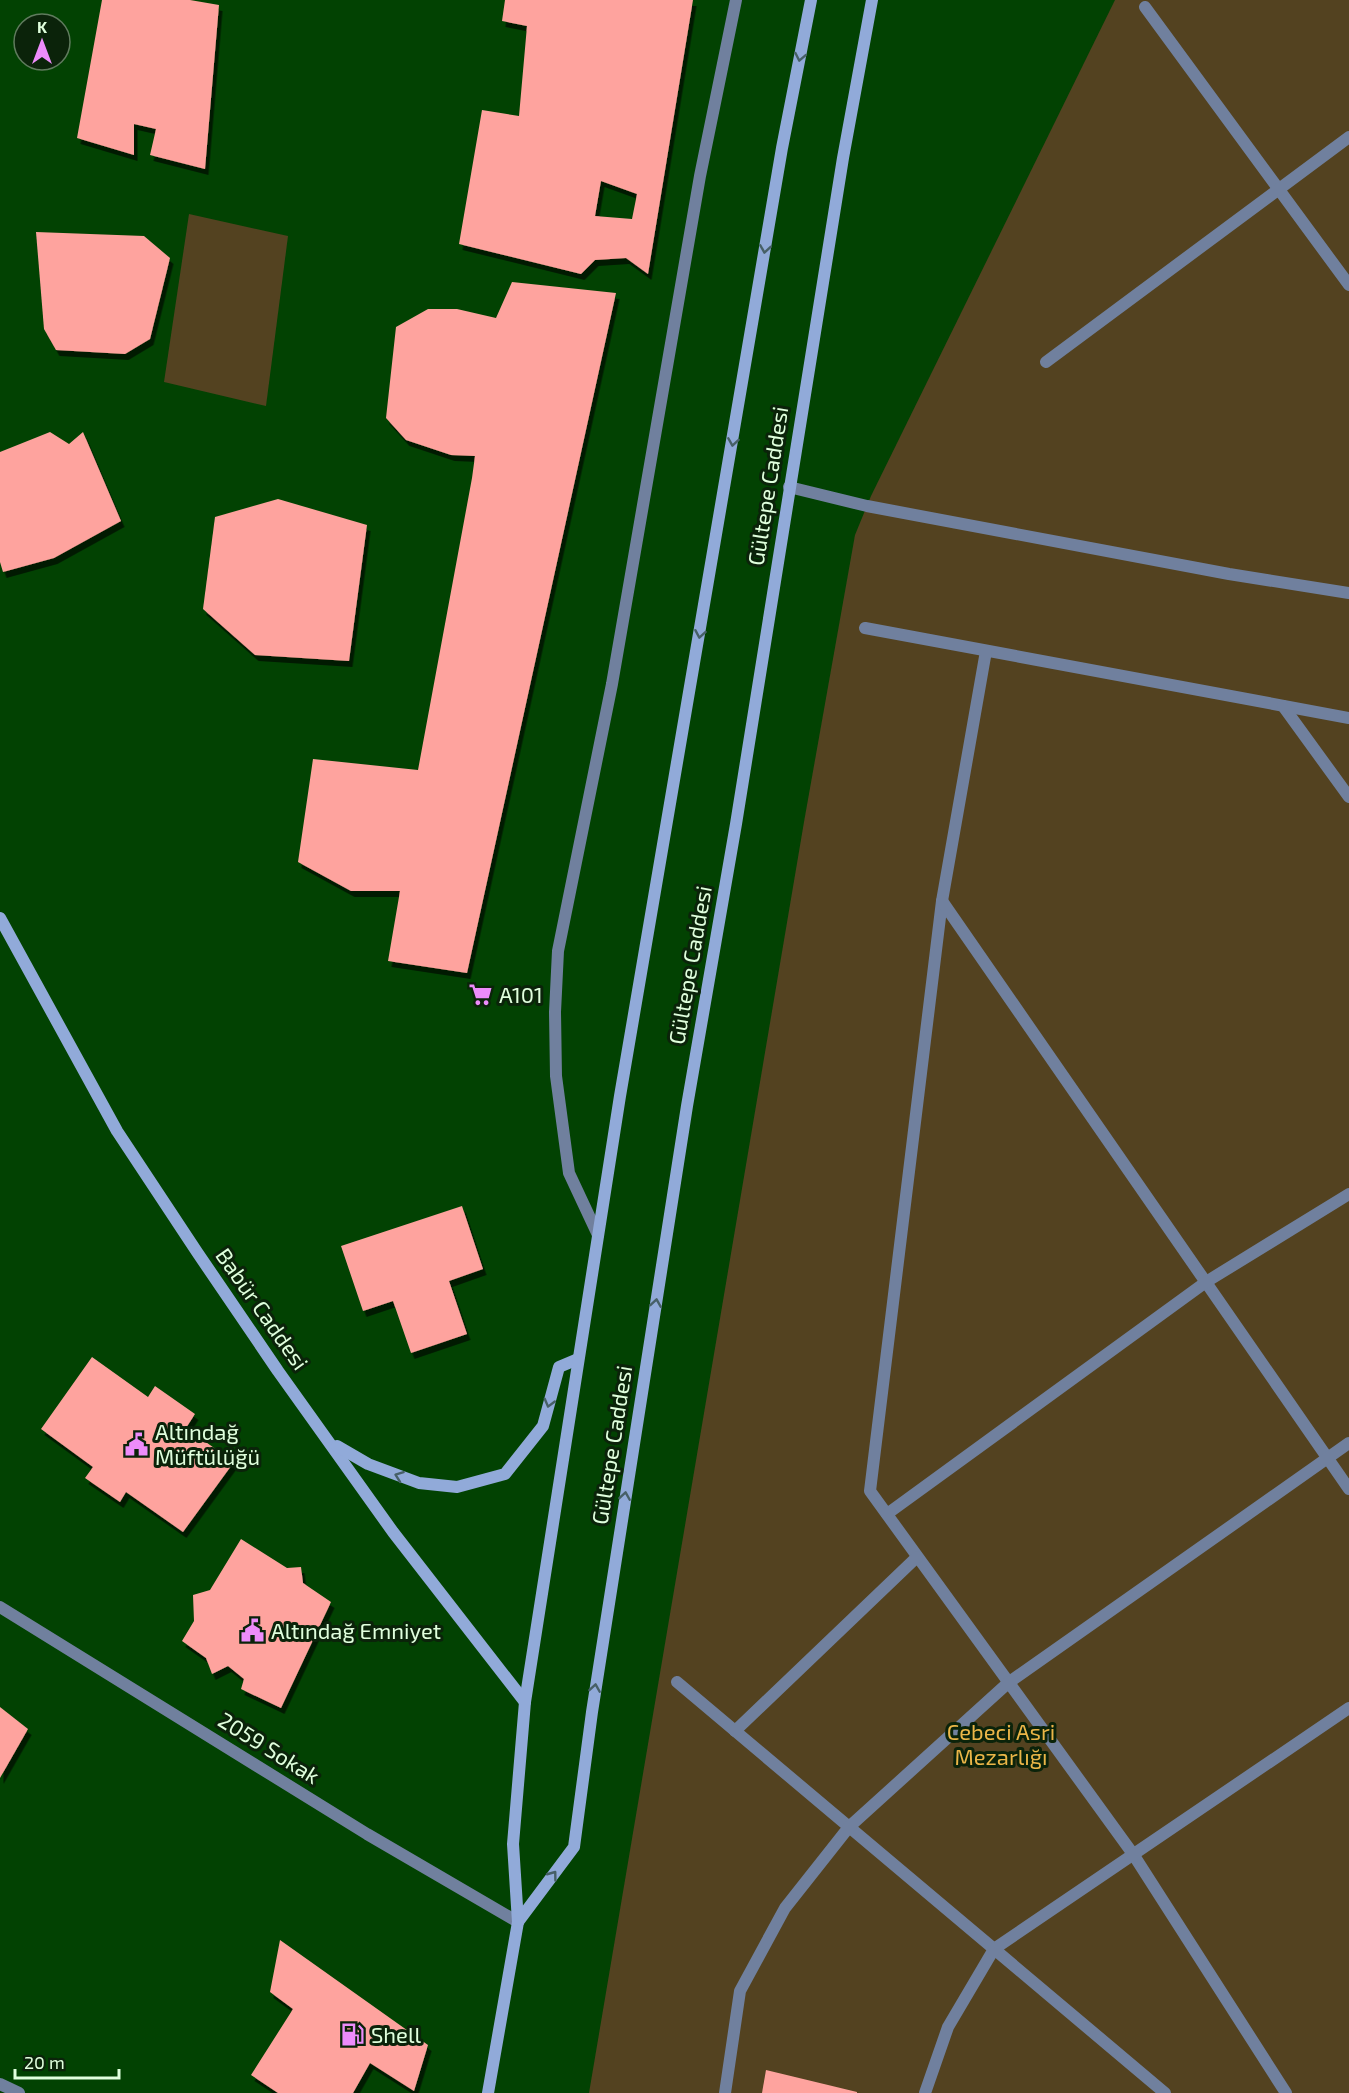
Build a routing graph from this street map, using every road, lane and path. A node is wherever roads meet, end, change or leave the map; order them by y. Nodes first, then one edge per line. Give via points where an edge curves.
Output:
1 (736, 0) edge
2 (811, 0) edge
3 (872, 0) edge
4 (1145, 7) dead end
5 (1349, 137) edge
6 (1279, 189) junction
7 (1349, 285) edge
8 (1046, 362) dead end
9 (789, 488) junction
10 (1349, 593) edge
11 (865, 628) dead end
12 (986, 651) junction
13 (1283, 706) junction
14 (1349, 718) edge
15 (1349, 797) edge
16 (942, 901) junction
17 (0, 918) edge
18 (1349, 1194) edge
19 (598, 1235) junction
20 (1206, 1282) junction
21 (578, 1359) junction
22 (331, 1442) junction
23 (1349, 1443) edge
24 (1328, 1459) junction
25 (1349, 1490) edge
26 (887, 1514) junction
27 (917, 1557) junction
28 (0, 1607) edge
29 (677, 1682) dead end
30 (1008, 1683) junction
31 (525, 1702) junction
32 (1349, 1707) edge
33 (735, 1731) junction
34 (849, 1827) junction
35 (1132, 1854) junction
36 (518, 1922) junction
37 (994, 1948) junction
38 (0, 2084) edge
39 (18, 2093) edge
40 (488, 2093) edge
41 (725, 2093) edge
42 (924, 2093) edge
43 (1165, 2093) edge
44 (1286, 2093) edge

1 - 19 street via 700,176 612,684 558,951 556,1076 569,1173
2 -> 19 main road, Gültepe Caddesi via 782,148
3 - 9 main road, Gültepe Caddesi
4 - 6 street
5 - 6 street
6 - 7 street
6 - 8 street
9 - 10 street via 879,509
36 -> 9 main road, Gültepe Caddesi via 574,1847 687,1106
11 - 12 street
12 - 13 street
12 - 16 street
13 - 14 street
13 - 15 street
16 - 20 street
16 - 26 street via 870,1491
17 - 22 main road, Babür Caddesi via 117,1131 196,1252
18 - 20 street
19 - 21 main road, Gültepe Caddesi
20 - 24 street
20 - 26 street
21 -> 22 main road via 559,1367 543,1426 506,1474 457,1487 419,1483 368,1464
21 - 31 main road, Gültepe Caddesi
22 - 31 main road, Babür Caddesi via 393,1532
23 - 24 street
24 - 25 street
24 - 30 street
26 - 27 street
27 - 30 street
27 - 33 street
28 - 36 street, 2059 Sokak
29 - 33 street
30 - 34 street
30 - 35 street
31 - 36 main road, Gültepe Caddesi via 513,1844
32 - 35 street
33 - 34 street
34 - 37 street
34 - 41 street via 785,1908 740,1991
35 - 37 street
35 - 44 street
36 - 40 main road, Gültepe Caddesi
37 - 42 street via 948,2027
37 - 43 street
38 - 39 street

